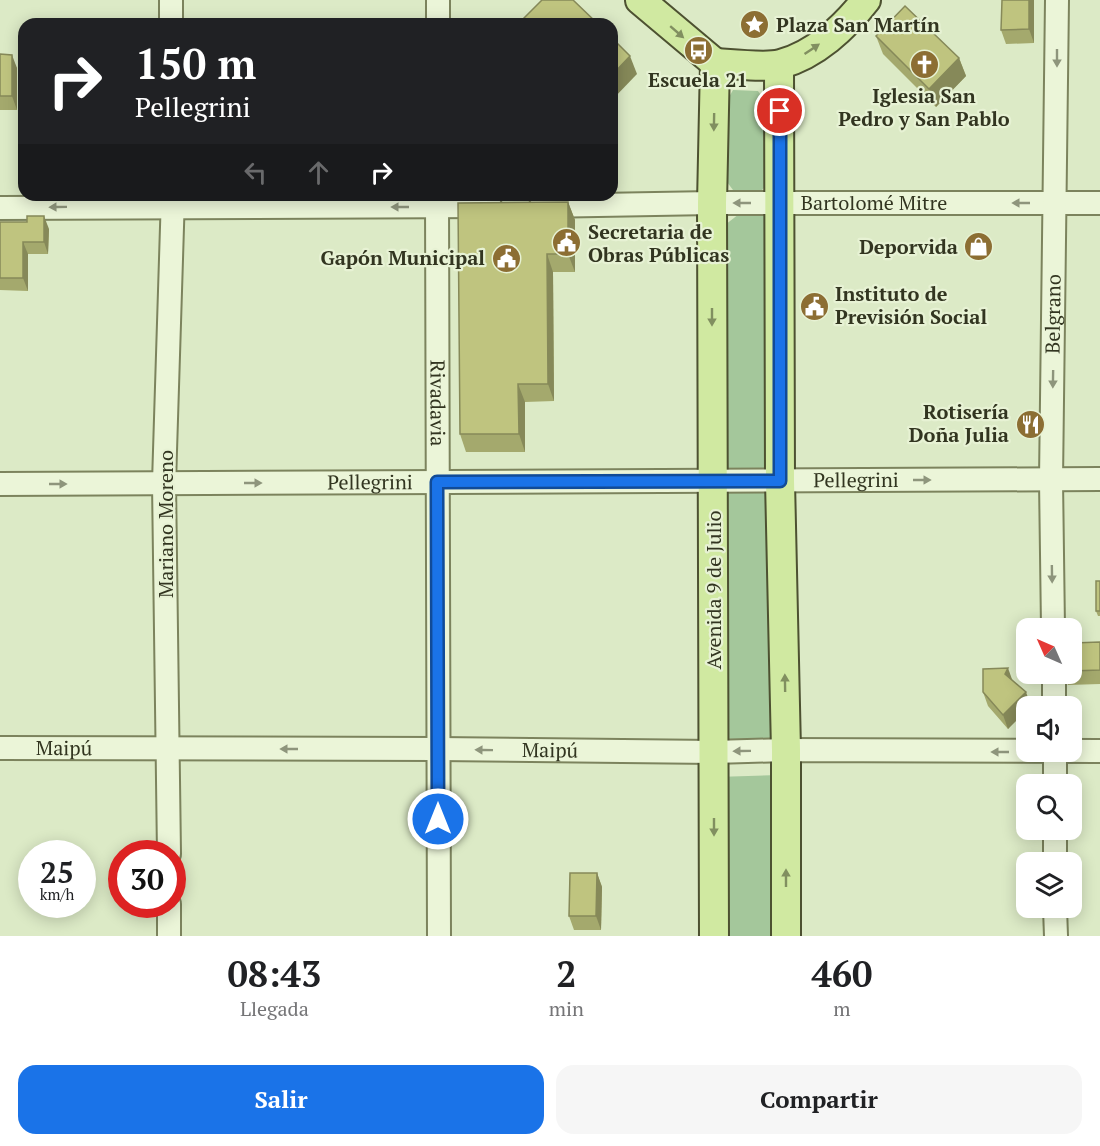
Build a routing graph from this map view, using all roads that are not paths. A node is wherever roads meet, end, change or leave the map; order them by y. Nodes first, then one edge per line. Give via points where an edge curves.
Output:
1 (171, 0) edge
2 (438, 0) edge
3 (640, 0) edge
4 (866, 0) edge
5 (1057, 0) edge
6 (171, 18) edge
7 (438, 18) edge
8 (715, 63) junction
9 (779, 65) junction
10 (173, 201) edge
11 (437, 201) edge
12 (712, 203) junction
13 (781, 203) junction
14 (1056, 203) junction
15 (1100, 203) edge
16 (0, 208) edge
17 (1100, 478) edge
18 (1051, 480) junction
19 (713, 481) junction
20 (780, 481) junction
21 (437, 482) junction
22 (164, 483) junction
23 (0, 484) edge
24 (1053, 618) edge
25 (0, 748) edge
26 (168, 749) junction
27 (438, 749) junction
28 (786, 750) junction
29 (1082, 751) edge
30 (1100, 751) edge
31 (714, 752) junction
32 (1016, 752) edge
33 (169, 840) edge
34 (169, 918) edge
35 (1055, 918) edge
36 (169, 936) edge
37 (439, 936) edge
38 (714, 936) edge
39 (786, 936) edge
40 (1056, 936) edge

1 - 6 street
2 - 7 street
3 -> 8 main road
9 -> 4 main road via 809,52 851,19
5 -> 14 street, Belgrano
8 - 9 main road
8 -> 12 main road, Avenida 9 de Julio
9 - 13 main road
11 -> 10 street, Bartolomé Mitre
10 -> 16 street, Bartolomé Mitre
10 - 22 street, Mariano Moreno
11 - 12 street, Bartolomé Mitre via 515,206
11 - 21 street, Rivadavia
13 -> 12 street, Bartolomé Mitre
12 -> 19 main road, Avenida 9 de Julio
14 -> 13 street, Bartolomé Mitre
13 - 20 main road
14 - 15 street, Bartolomé Mitre
14 -> 18 street, Belgrano
17 - 18 street, Pellegrini
20 -> 18 street, Pellegrini
18 -> 24 street, Belgrano
19 - 20 street, Pellegrini
19 - 21 street, Pellegrini
19 - 31 main road, Avenida 9 de Julio
28 -> 20 main road
22 -> 21 street, Pellegrini
21 - 27 street, Rivadavia
23 -> 22 street, Pellegrini
22 - 26 street, Mariano Moreno
25 - 26 street, Maipú
27 -> 26 street, Maipú
26 - 33 street, Mariano Moreno
31 -> 27 street, Maipú
27 - 37 street, Rivadavia
28 -> 31 street, Maipú
32 -> 28 street, Maipú
39 -> 28 main road
29 - 30 street, Maipú
31 -> 38 main road, Avenida 9 de Julio
34 - 36 street
35 - 40 street

